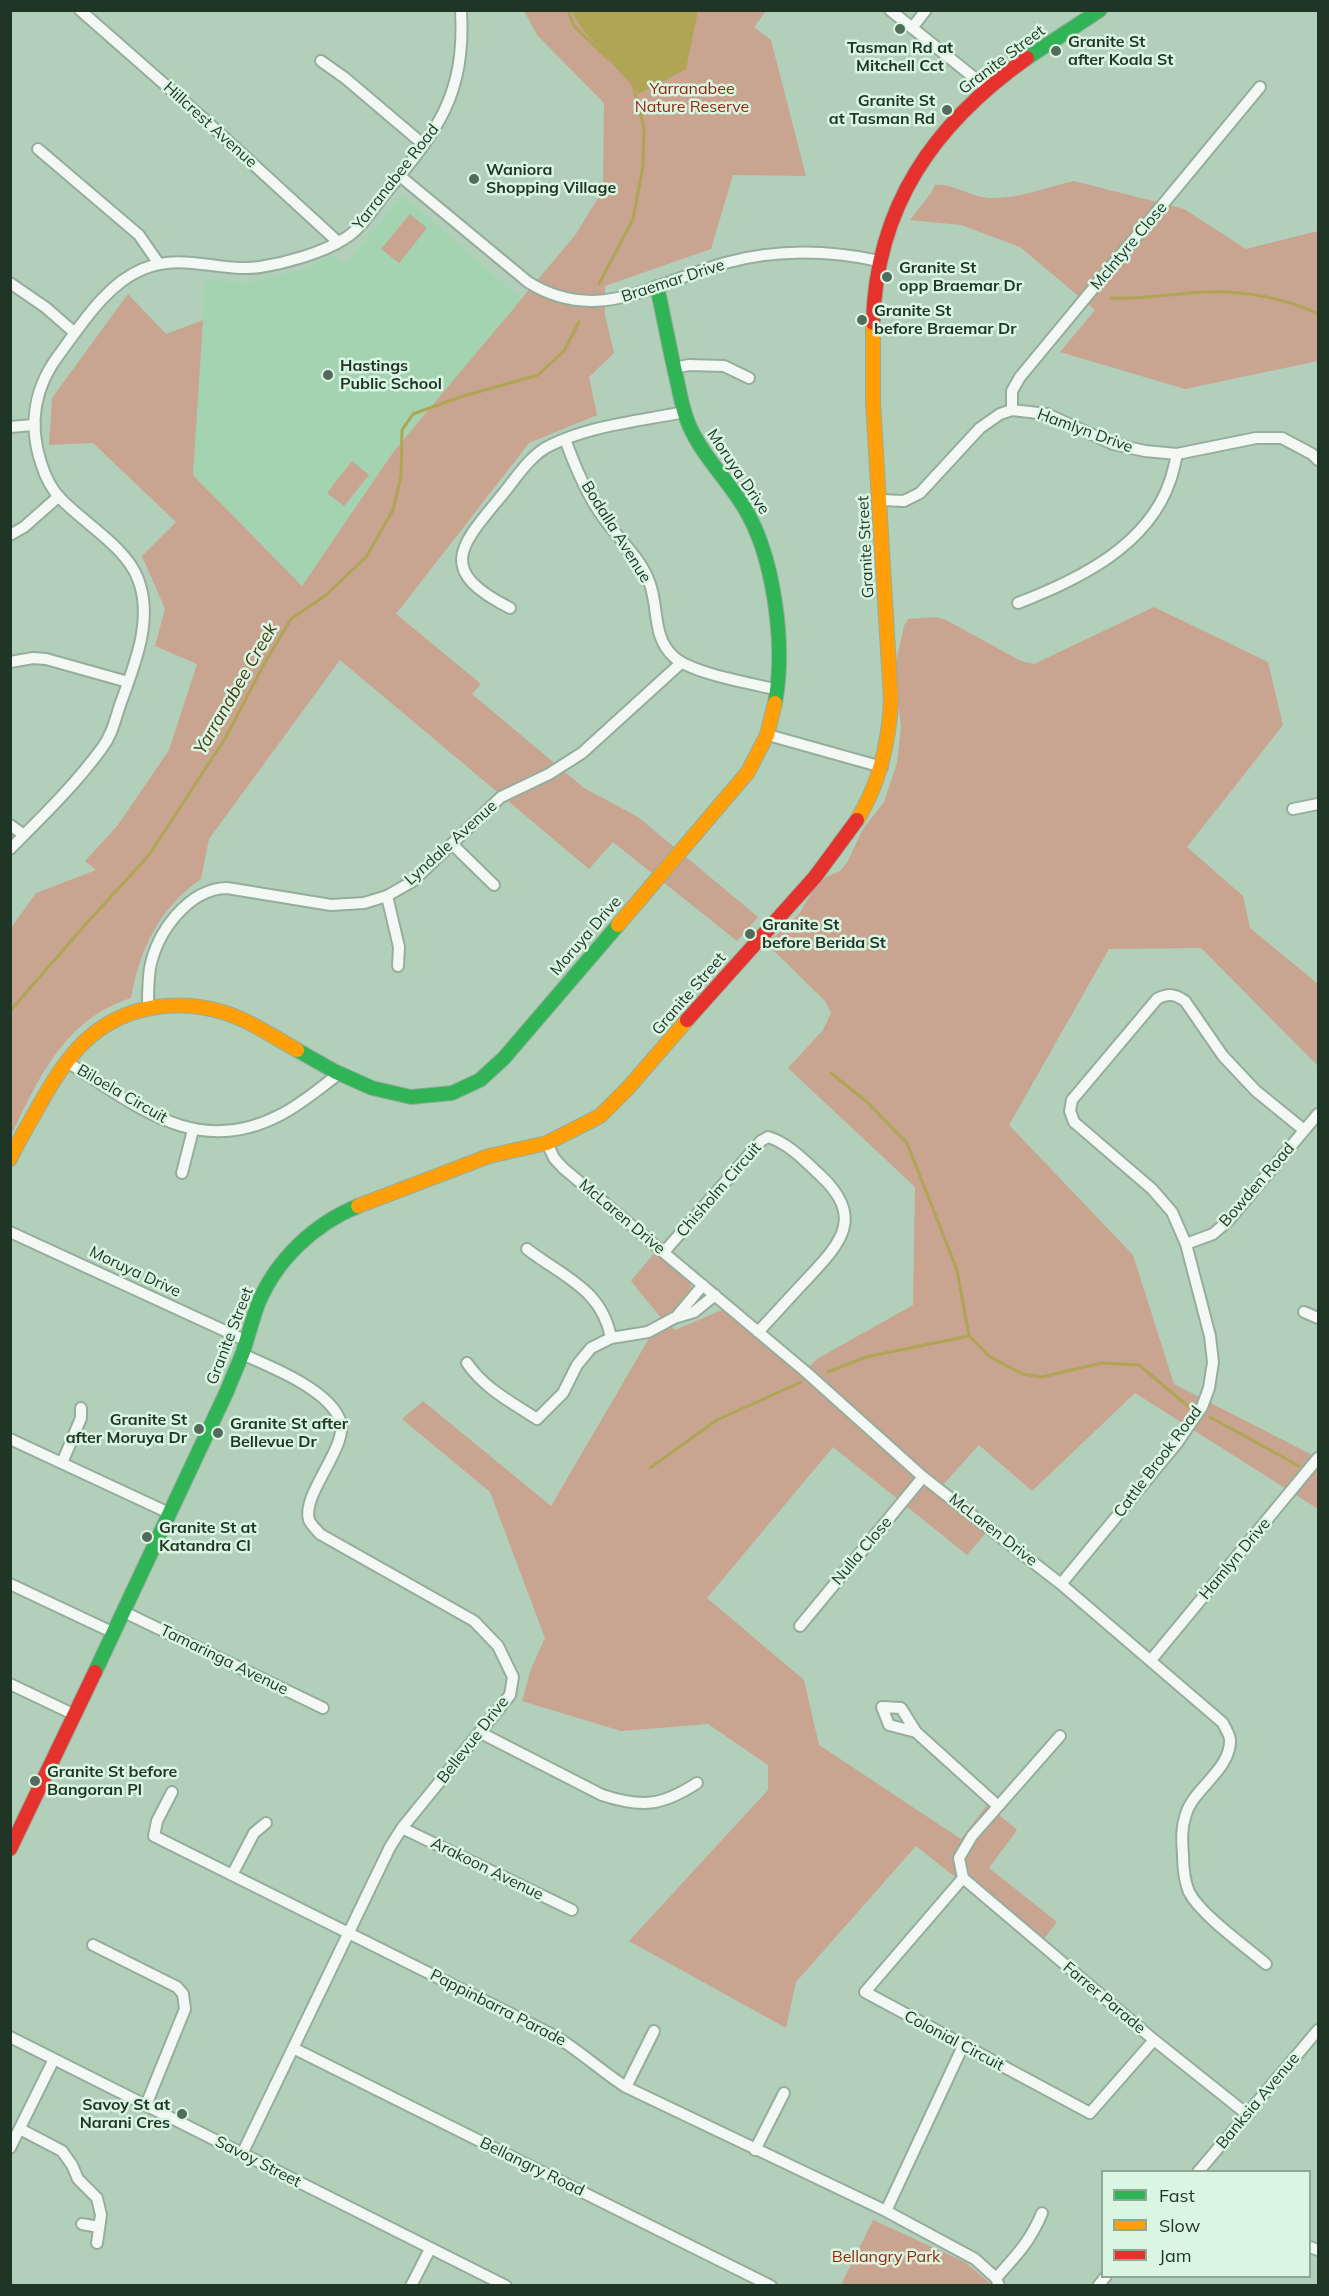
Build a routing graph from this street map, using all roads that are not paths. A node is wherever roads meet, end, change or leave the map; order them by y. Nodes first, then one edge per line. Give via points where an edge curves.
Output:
1 (80, 10) edge
2 (461, 10) edge
3 (890, 10) edge
4 (926, 10) edge
5 (1100, 10) edge
6 (912, 28) junction
7 (321, 61) dead end
8 (1260, 87) dead end
9 (987, 88) junction
10 (423, 145) junction
11 (38, 149) dead end
12 (400, 176) junction
13 (338, 242) junction
14 (879, 261) junction
15 (159, 264) junction
16 (10, 283) edge
17 (657, 287) junction
18 (75, 333) junction
19 (674, 368) junction
20 (748, 378) dead end
21 (1012, 410) junction
22 (684, 412) junction
23 (33, 425) junction
24 (10, 427) edge
25 (565, 439) junction
26 (1177, 454) junction
27 (1318, 459) edge
28 (58, 497) junction
29 (880, 501) junction
30 (10, 535) edge
31 (1018, 603) dead end
32 (510, 608) dead end
33 (10, 662) edge
34 (681, 663) junction
35 (128, 682) junction
36 (778, 690) junction
37 (768, 735) junction
38 (882, 766) junction
39 (1318, 804) edge
40 (1293, 808) dead end
41 (10, 825) edge
42 (24, 835) junction
43 (452, 844) junction
44 (10, 849) edge
45 (494, 885) dead end
46 (387, 896) junction
47 (398, 966) dead end
48 (148, 1006) junction
49 (67, 1062) junction
50 (340, 1073) junction
51 (1318, 1114) edge
52 (1304, 1130) junction
53 (193, 1131) junction
54 (547, 1143) junction
55 (10, 1159) edge
56 (183, 1173) dead end
57 (10, 1232) edge
58 (1186, 1244) junction
59 (527, 1250) dead end
60 (664, 1252) junction
61 (703, 1285) junction
62 (714, 1295) junction
63 (1304, 1312) dead end
64 (674, 1318) junction
65 (1318, 1318) edge
66 (758, 1332) junction
67 (611, 1338) junction
68 (244, 1348) junction
69 (259, 1362) junction
70 (466, 1363) dead end
71 (236, 1368) junction
72 (81, 1408) dead end
73 (10, 1439) edge
74 (1318, 1458) edge
75 (62, 1463) junction
76 (923, 1477) junction
77 (169, 1513) junction
78 (10, 1584) edge
79 (1061, 1584) junction
80 (124, 1612) junction
81 (800, 1626) dead end
82 (114, 1633) junction
83 (1151, 1660) junction
84 (10, 1684) edge
85 (323, 1708) dead end
86 (75, 1714) junction
87 (916, 1732) dead end
88 (481, 1733) junction
89 (1060, 1736) dead end
90 (697, 1783) dead end
91 (172, 1792) dead end
92 (998, 1806) junction
93 (266, 1823) dead end
94 (402, 1828) junction
95 (10, 1849) edge
96 (232, 1875) junction
97 (963, 1878) junction
98 (572, 1910) dead end
99 (349, 1932) junction
100 (93, 1945) dead end
101 (1266, 1964) dead end
102 (1318, 2030) edge
103 (654, 2031) dead end
104 (10, 2037) edge
105 (1154, 2040) junction
106 (963, 2046) junction
107 (293, 2048) junction
108 (54, 2059) junction
109 (626, 2087) junction
110 (784, 2092) dead end
111 (146, 2106) junction
112 (1248, 2115) junction
113 (20, 2129) junction
114 (10, 2148) edge
115 (755, 2150) junction
116 (242, 2154) junction
117 (1200, 2170) edge
118 (886, 2211) junction
119 (1042, 2213) dead end
120 (82, 2224) dead end
121 (99, 2226) junction
122 (97, 2243) dead end
123 (430, 2248) junction
124 (998, 2282) edge
125 (411, 2286) edge
126 (506, 2286) edge
127 (771, 2286) edge

1 - 13 street, Hillcrest Avenue
2 - 10 street, Yarranabee Road via 455,86 442,118
3 - 6 street
4 - 6 street
5 - 9 street, Granite Street
6 - 9 street
7 - 10 street
8 - 21 street, McIntyre Close via 1020,377 1012,391
9 - 14 street, Granite Street via 958,115 920,165 890,225
10 - 12 street, Yarranabee Road
11 - 15 street via 139,236
12 - 13 street, Yarranabee Road via 358,227
12 - 17 street, Braemar Drive via 507,266 543,291 571,300 602,301
13 - 15 street, Yarranabee Road via 297,258 257,267 185,261
14 - 17 street, Braemar Drive via 841,253 779,254 724,263
14 - 29 street, Granite Street via 870,362
15 - 18 street, Yarranabee Road via 123,280
16 - 18 street
17 - 19 street, Moruya Drive
18 - 23 street, Yarranabee Road via 45,376
19 - 20 street via 724,366
19 - 22 street, Moruya Drive
21 - 26 street, Hamlyn Drive via 1047,414 1113,444
21 - 29 street via 980,428 920,493 904,501
22 - 25 street
22 - 36 street, Moruya Drive via 697,441 740,498 766,551 775,604
23 - 24 street
23 - 28 street, Yarranabee Road via 42,466
25 - 32 street via 538,454 464,544 461,555 467,576 484,594
25 - 34 street, Bodalla Avenue via 593,502 645,574 661,640
26 - 27 street, Hamlyn Drive via 1256,438 1282,438
26 - 31 street via 1170,482 1156,509 1128,542 1091,570
28 - 30 street
28 - 35 street, Yarranabee Road via 124,556 139,581 143,630
29 - 38 street, Granite Street via 891,699
33 - 35 street via 46,659
34 - 36 street
34 - 43 street, Lyndale Avenue via 582,753 501,797
35 - 42 street, Yarranabee Road via 103,747
36 - 37 street, Moruya Drive
37 - 38 street
37 - 50 street, Moruya Drive via 757,758 727,797 484,1078 460,1090 421,1098 371,1088
38 - 54 street, Granite Street via 866,805 845,838 628,1088 600,1116
39 - 40 street
41 - 42 street
42 - 44 street, Yarranabee Road
43 - 45 street
43 - 46 street, Lyndale Avenue via 413,881
46 - 47 street via 399,947
46 - 48 street, Lyndale Avenue via 364,903 331,905 227,888 206,892 181,910 161,937 151,967
48 - 49 street, Moruya Drive via 104,1025
48 - 50 street, Moruya Drive via 171,1003 220,1010
49 - 53 street, Biloela Circuit via 147,1112
49 - 55 street, Moruya Drive
50 - 53 street, Biloela Circuit via 281,1115 238,1130
51 - 52 street, Bowden Road
52 - 58 street, Bowden Road via 1228,1221 1213,1234
52 - 58 street, Cattle Brook Road via 1256,1091 1223,1056 1185,1001 1176,995 1157,999 1072,1100 1070,1111 1074,1122 1152,1189 1172,1212
53 - 56 street
54 - 60 street, McLaren Drive via 563,1168
54 - 68 street, Granite Street via 489,1156 441,1173 351,1209 318,1227 300,1242 270,1281
57 - 68 street, Moruya Drive
58 - 79 street, Cattle Brook Road via 1210,1336 1213,1362 1209,1388 1202,1407 1177,1443
59 - 67 street via 574,1280 596,1301
60 - 61 street, McLaren Drive
60 - 66 street, Chisholm Circuit via 761,1141 768,1137 787,1146 835,1189 845,1216 844,1229 833,1251
61 - 62 street, McLaren Drive
61 - 64 street
62 - 64 street via 694,1312
62 - 66 street, McLaren Drive
63 - 65 street
64 - 67 street via 648,1332
66 - 76 street, McLaren Drive
67 - 70 street via 591,1348 563,1393 537,1419 492,1391
68 - 69 street, Bellevue Drive
68 - 71 street, Granite Street
69 - 71 street
69 - 88 street, Bellevue Drive via 304,1385 332,1408 341,1421 340,1438 308,1508 309,1521 320,1534 474,1621 498,1646 513,1677 510,1695
71 - 77 street, Granite Street
72 - 75 street via 81,1418
73 - 75 street
74 - 83 street, Hamlyn Drive
75 - 77 street
76 - 79 street, McLaren Drive
76 - 81 street, Nulla Close
77 - 80 street, Granite Street
78 - 82 street
79 - 83 street, McLaren Drive
80 - 82 street, Granite Street
80 - 85 street, Tamaringa Avenue
82 - 86 street, Granite Street
83 - 101 street, McLaren Drive via 1223,1723 1230,1738 1228,1753 1186,1813 1182,1830 1189,1892 1200,1908
84 - 86 street
86 - 95 street, Granite Street
87 - 92 street
88 - 90 street via 602,1796 622,1802 660,1802
88 - 94 street, Bellevue Drive
89 - 92 street
91 - 96 street, Pappinbarra Parade via 154,1836
92 - 97 street via 958,1857
93 - 96 street via 254,1833
94 - 98 street, Arakoon Avenue
94 - 99 street, Bellevue Drive
96 - 99 street, Pappinbarra Parade
97 - 105 street, Farrer Parade
97 - 106 street, Colonial Circuit via 866,1992
99 - 107 street, Bellevue Drive
99 - 109 street, Pappinbarra Parade via 555,2036
100 - 111 street via 177,1988 185,2002
102 - 112 street, Banksia Avenue
103 - 109 street
104 - 108 street, Savoy Street
105 - 106 street, Colonial Circuit via 1090,2113
105 - 112 street, Farrer Parade
106 - 118 street
107 - 116 street, Bellevue Drive
107 - 127 street, Bellangry Road
108 - 111 street, Savoy Street
108 - 113 street
109 - 115 street, Pappinbarra Parade
110 - 115 street
111 - 116 street, Savoy Street
112 - 117 street, Banksia Avenue
113 - 114 street
113 - 121 street via 66,2156 78,2179 98,2198
115 - 118 street, Pappinbarra Parade
116 - 123 street, Savoy Street
118 - 124 street, Pappinbarra Parade via 975,2259
119 - 124 street via 1034,2234
120 - 121 street
121 - 122 street
123 - 125 street
123 - 126 street, Savoy Street

